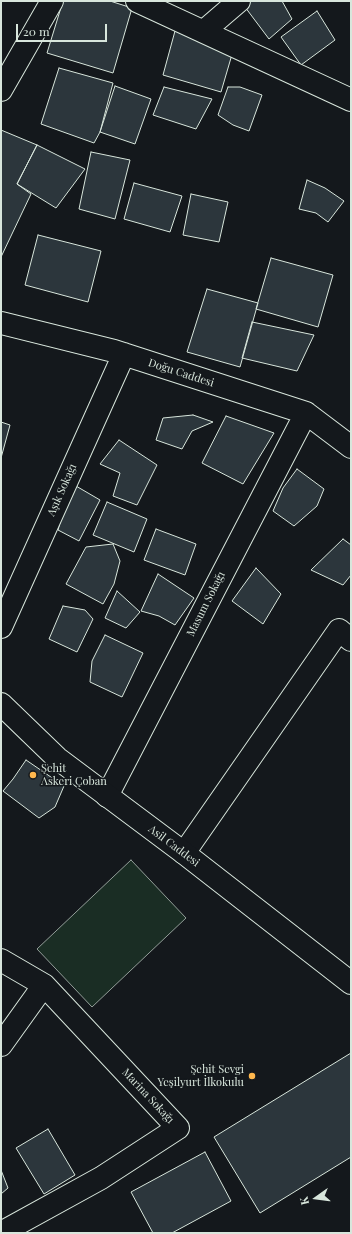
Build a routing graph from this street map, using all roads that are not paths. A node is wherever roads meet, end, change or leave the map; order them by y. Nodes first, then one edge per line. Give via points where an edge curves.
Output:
1 (52, 1) edge
2 (138, 1) edge
3 (239, 1) edge
4 (204, 31) junction
5 (1, 90) edge
6 (351, 100) edge
7 (1, 323) edge
8 (124, 354) junction
9 (306, 413) junction
10 (351, 447) edge
11 (1, 627) edge
12 (347, 630) edge
13 (1, 704) edge
14 (107, 796) junction
15 (184, 853) junction
16 (1, 960) edge
17 (351, 983) edge
18 (44, 985) junction
19 (1, 1045) edge
20 (1, 1233) edge

1 - 5 street
2 - 4 street
3 - 4 street
4 - 6 street
7 - 8 street, Doğu Caddesi
8 - 9 street, Doğu Caddesi
8 - 11 street, Aşık Sokağı
9 - 10 street, Doğu Caddesi
9 - 14 street, Masum Sokağı
12 - 15 street
13 - 14 street, Asil Caddesi via 57,758
14 - 15 street, Asil Caddesi
15 - 17 street, Asil Caddesi
16 - 18 street, Marina Sokağı
18 - 19 street
18 - 20 street, Marina Sokağı via 178,1128 101,1178

